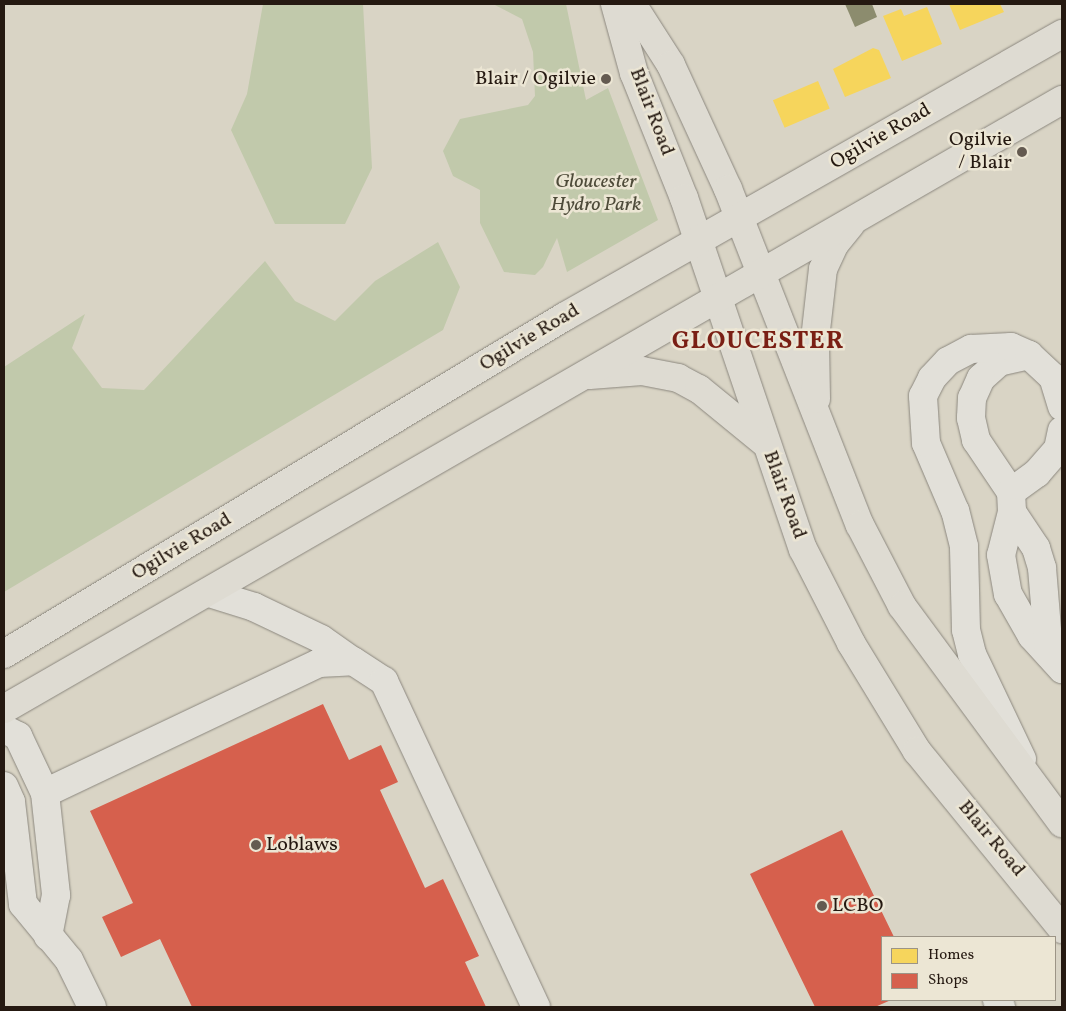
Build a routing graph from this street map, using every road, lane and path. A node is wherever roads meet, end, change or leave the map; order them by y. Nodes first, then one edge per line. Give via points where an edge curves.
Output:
1 (615, 4) edge
2 (632, 4) edge
3 (1062, 34) edge
4 (1062, 100) edge
5 (860, 214) junction
6 (739, 217) junction
7 (697, 240) junction
8 (761, 272) junction
9 (715, 300) junction
10 (1029, 355) junction
11 (583, 376) junction
12 (1062, 407) edge
13 (816, 418) junction
14 (1062, 430) edge
15 (765, 443) junction
16 (1011, 502) junction
17 (209, 593) junction
18 (4, 654) edge
19 (353, 660) junction
20 (1056, 661) edge
21 (4, 709) edge
22 (4, 729) edge
23 (4, 786) edge
24 (1034, 788) junction
25 (45, 793) junction
26 (1062, 823) edge
27 (1062, 932) edge
28 (48, 936) junction
29 (92, 1007) edge
30 (536, 1007) edge

1 - 7 main road, Blair Road via 634,73
2 - 6 main road, Blair Road via 671,65
3 - 6 main road, Ogilvie Road
4 - 5 main road
5 - 8 main road
5 - 13 main road via 834,245 823,269 815,339
6 - 7 main road, Ogilvie Road
6 - 8 main road, Blair Road
7 - 9 main road, Blair Road
7 - 18 main road, Ogilvie Road
8 - 9 main road
8 - 13 main road, Blair Road
9 - 11 main road
9 - 15 main road, Blair Road
10 - 12 lane via 1053,378
10 - 16 lane via 999,362 981,378 972,398 976,440
10 - 24 lane via 1011,347 992,346 971,349 948,361 932,378 921,417 926,443 955,511 964,546 966,630 972,654
11 - 15 main road via 642,371 678,378 699,389
11 - 17 main road
13 - 24 main road, Blair Road via 860,526 902,606
14 - 16 lane via 1058,450
15 - 27 main road, Blair Road via 803,548 851,643 918,751
16 - 20 lane via 1036,548 1042,568
16 - 20 lane via 1002,538 1003,574 1019,616
17 - 19 lane via 254,607 321,639
17 - 21 main road
19 - 25 lane via 319,662
19 - 30 lane via 384,681
22 - 25 lane via 18,736
23 - 28 lane via 11,802 23,904
24 - 26 main road, Blair Road
25 - 28 lane via 56,895
28 - 29 lane via 69,960

